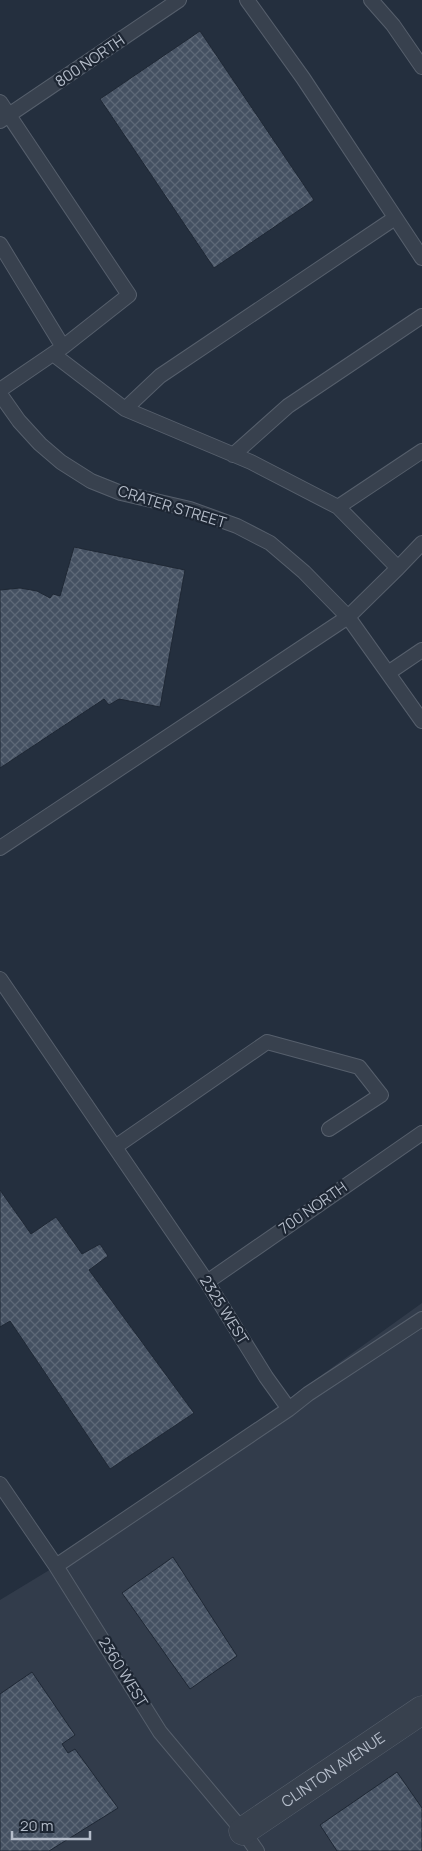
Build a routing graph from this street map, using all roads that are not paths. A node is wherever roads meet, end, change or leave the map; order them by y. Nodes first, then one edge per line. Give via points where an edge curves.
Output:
1 (179, 0) edge
2 (247, 0) edge
3 (371, 0) edge
4 (422, 67) edge
5 (0, 102) edge
6 (5, 118) edge
7 (396, 218) junction
8 (0, 244) edge
9 (422, 258) edge
10 (422, 316) edge
11 (58, 350) junction
12 (0, 392) edge
13 (125, 409) junction
14 (422, 451) edge
15 (234, 455) junction
16 (338, 508) junction
17 (422, 543) edge
18 (398, 568) junction
19 (348, 617) junction
20 (422, 650) edge
21 (388, 673) junction
22 (422, 721) edge
23 (0, 848) edge
24 (0, 979) edge
25 (329, 1130) dead end
26 (421, 1133) edge
27 (115, 1147) junction
28 (207, 1282) junction
29 (422, 1320) edge
30 (289, 1409) junction
31 (0, 1484) edge
32 (56, 1566) junction
33 (422, 1710) edge
34 (250, 1841) edge

1 - 6 lane, 800 NORTH
2 - 7 lane
3 - 4 lane
5 - 6 lane
6 - 11 lane via 129,295
7 - 9 lane
7 - 13 lane via 160,376
8 - 11 lane
10 - 15 lane via 288,406
11 - 12 lane
11 - 13 lane
12 - 19 lane, CRATER STREET via 19,421 61,462 91,481 190,509 237,526 270,543
13 - 15 lane
14 - 16 lane
15 - 16 lane
16 - 18 lane
17 - 18 lane
18 - 19 lane
19 - 21 lane, CRATER STREET
19 - 23 lane
20 - 21 lane
21 - 22 lane, CRATER STREET
24 - 27 lane, 2325 WEST
25 - 27 lane via 381,1094 359,1066 267,1042
26 - 28 lane, 700 NORTH
27 - 28 lane, 2325 WEST
28 - 30 lane, 2325 WEST
29 - 30 lane
30 - 32 lane
31 - 32 lane, 2360 WEST
32 - 34 lane, 2360 WEST via 160,1732
33 - 34 street, CLINTON AVENUE

